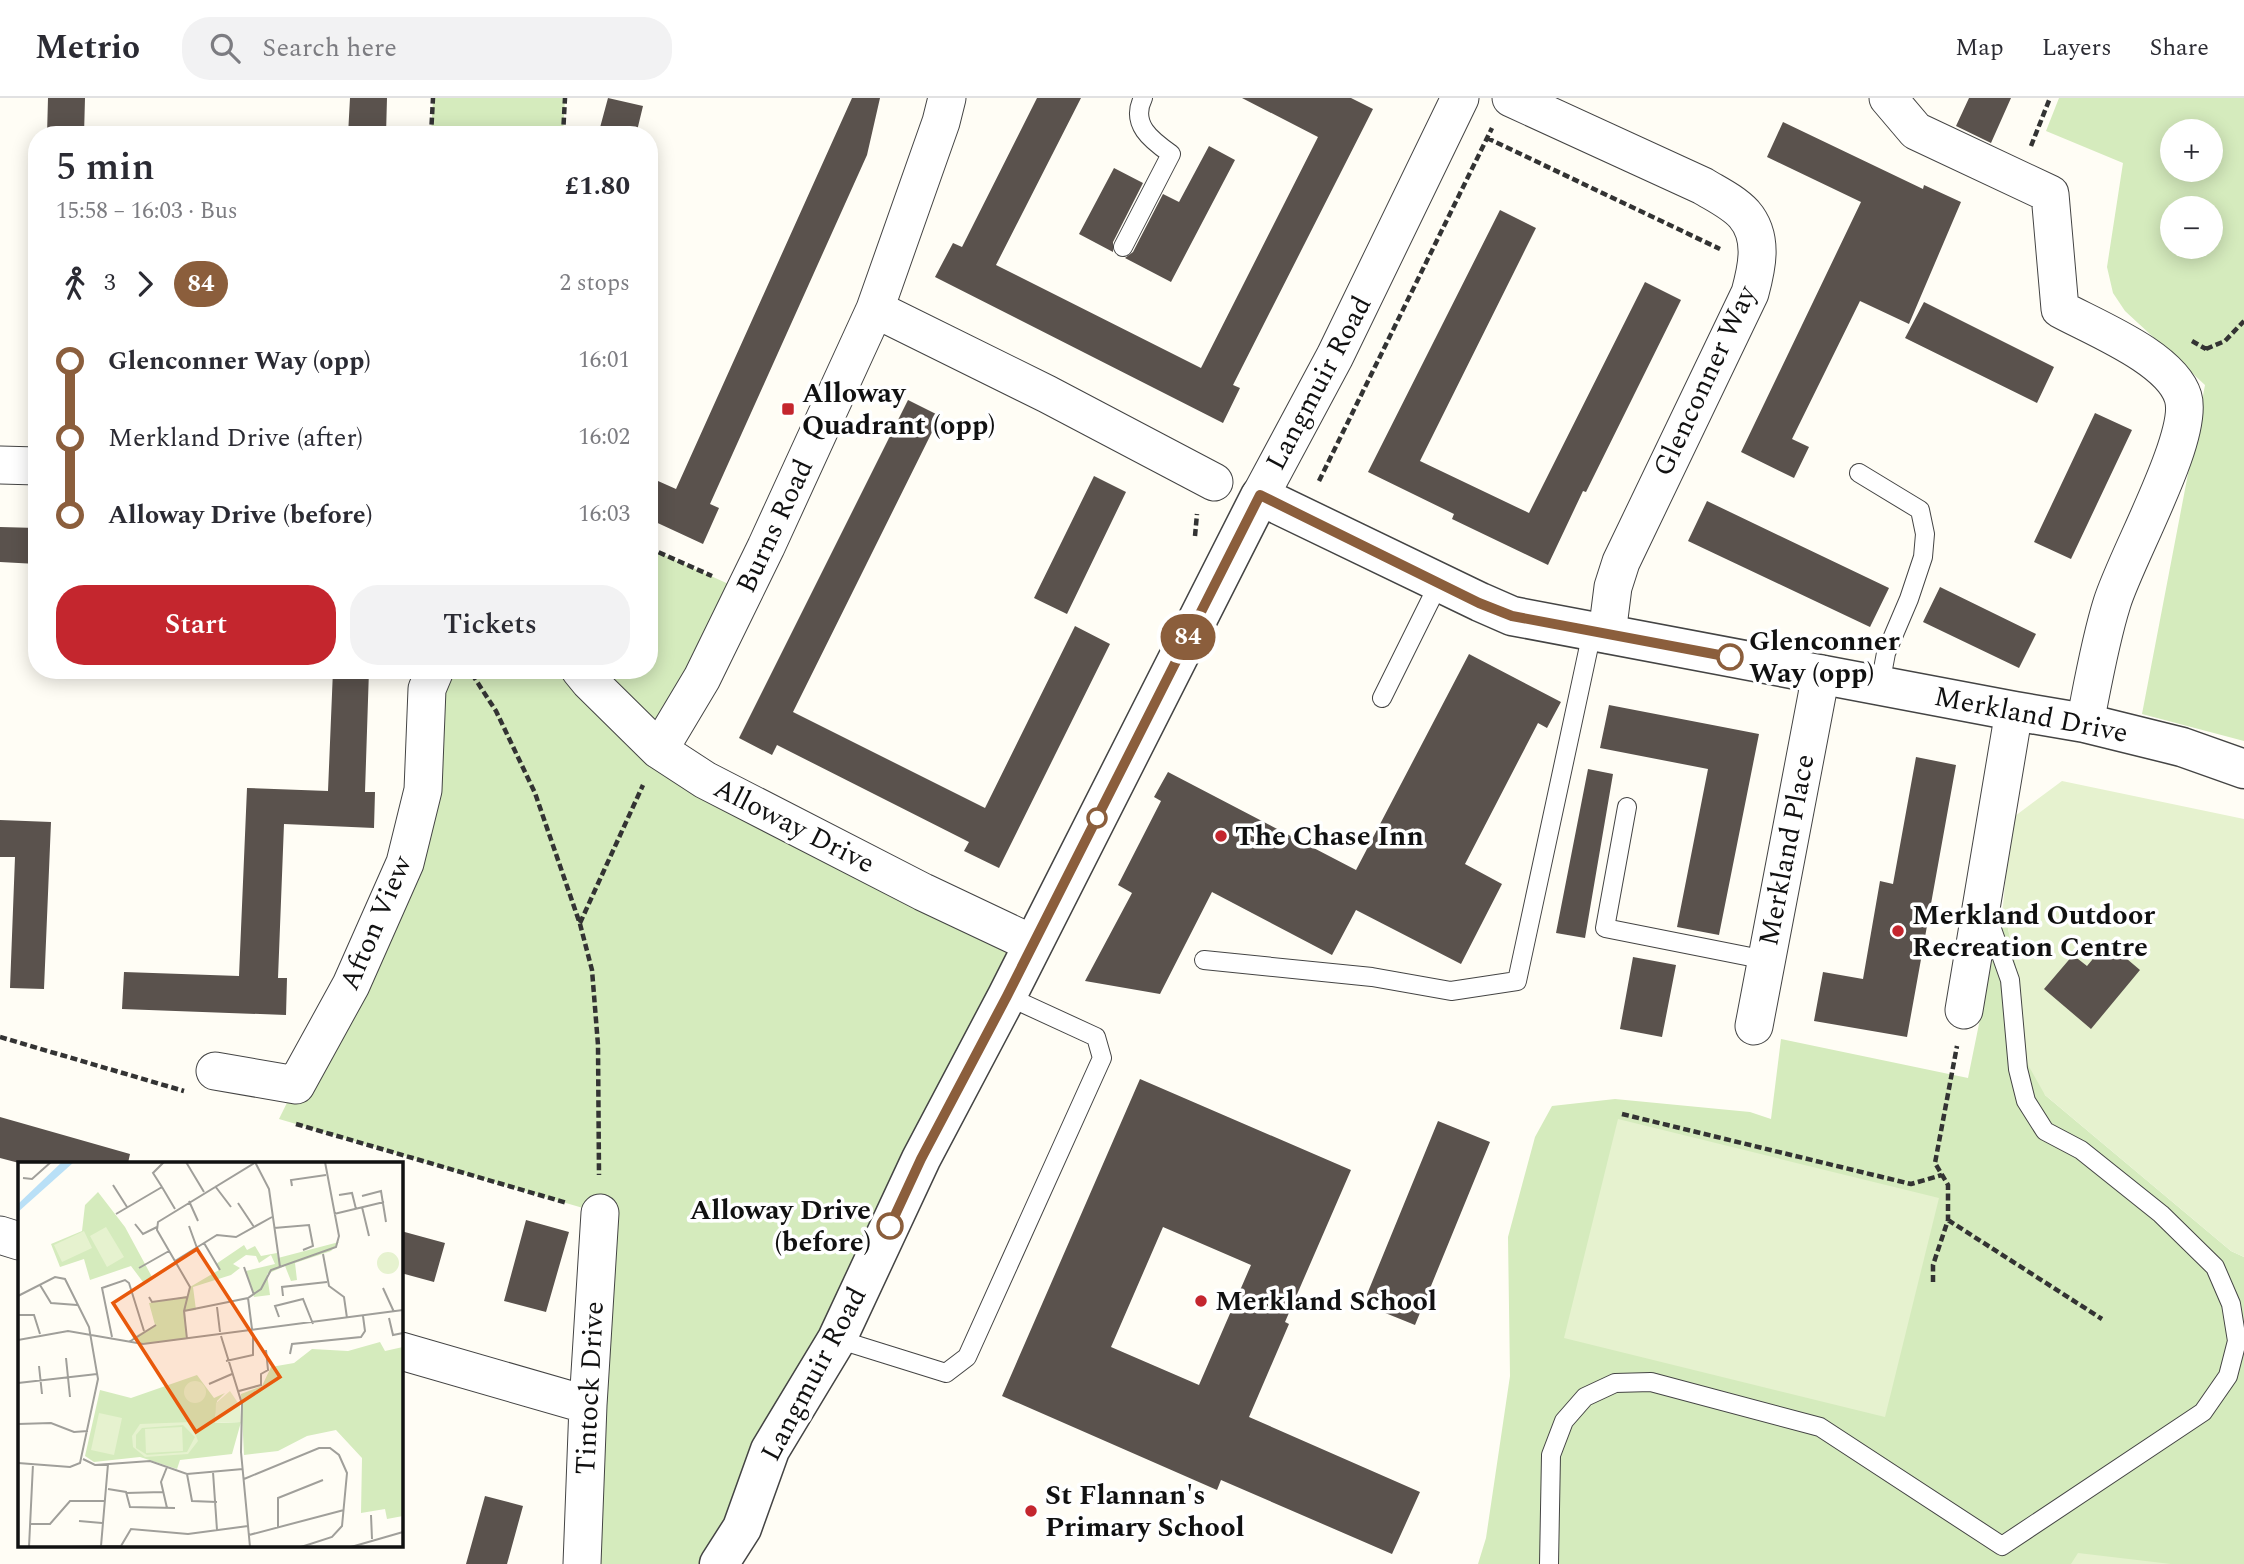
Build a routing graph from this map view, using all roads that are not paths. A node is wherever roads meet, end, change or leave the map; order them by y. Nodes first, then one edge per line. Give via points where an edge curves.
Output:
1 (947, 98) edge
2 (1143, 98) edge
3 (1460, 98) edge
4 (1888, 98) edge
5 (1504, 108) edge
6 (1123, 247) dead end
7 (875, 309) junction
8 (0, 465) edge
9 (28, 466) edge
10 (1859, 473) dead end
11 (1214, 482) dead end
12 (1260, 495) junction
13 (1439, 583) junction
14 (1599, 633) junction
15 (1821, 674) junction
16 (431, 679) edge
17 (587, 679) edge
18 (1880, 685) junction
19 (1382, 698) dead end
20 (2014, 711) junction
21 (2085, 723) junction
22 (659, 750) junction
23 (2244, 769) edge
24 (1627, 807) dead end
25 (1982, 902) junction
26 (1033, 944) junction
27 (1204, 960) dead end
28 (1766, 960) junction
29 (1007, 996) junction
30 (1964, 1010) dead end
31 (1754, 1026) dead end
32 (200, 1081) road end
33 (600, 1213) road end
34 (0, 1235) edge
35 (18, 1241) edge
36 (837, 1339) junction
37 (402, 1351) edge
38 (588, 1405) junction
39 (582, 1564) edge
40 (719, 1564) edge
41 (1549, 1564) edge

1 - 7 street, Burns Road
2 - 6 lane via 1141,128 1171,154
3 - 12 street, Langmuir Road via 1335,356
4 - 21 street via 1916,131 2050,194 2060,309 2143,354 2169,373 2183,396 2183,428 2175,455 2122,574
5 - 14 street, Glenconner Way via 1703,186 1744,215 1759,253 1749,293 1620,562
7 - 11 street
7 - 22 street, Burns Road via 702,678
8 - 9 street
10 - 18 lane via 1920,510 1925,534 1923,556 1886,653
12 - 13 street, Merkland Drive
12 - 26 street, Langmuir Road
13 - 14 street, Merkland Drive via 1512,616
13 - 19 lane
14 - 15 street, Merkland Drive
14 - 27 lane via 1517,981 1451,990
15 - 18 street, Merkland Drive
15 - 28 street, Merkland Place
16 - 32 street, Afton View via 423,790 405,863 345,996 296,1085
17 - 22 street, Alloway Drive
18 - 20 street, Merkland Drive
20 - 21 street, Merkland Drive
20 - 25 street
21 - 23 street, Merkland Drive via 2182,747
22 - 26 street, Alloway Drive via 767,814
24 - 28 lane via 1605,928
25 - 30 street
25 - 41 lane via 2010,980 2018,1069 2026,1101 2045,1131 2081,1150 2161,1214 2215,1267 2231,1304 2237,1341 2228,1376 2203,1412 2002,1546 1820,1427 1651,1382 1615,1383 1585,1397 1564,1421 1551,1455
26 - 29 street, Langmuir Road
28 - 31 street, Merkland Place
29 - 36 street, Langmuir Road via 921,1159
29 - 36 lane via 1096,1037 1102,1058 967,1357 946,1373
33 - 38 street, Tintock Drive
34 - 35 street
36 - 40 street, Langmuir Road via 770,1450 742,1528
37 - 38 street
38 - 39 street, Tintock Drive

